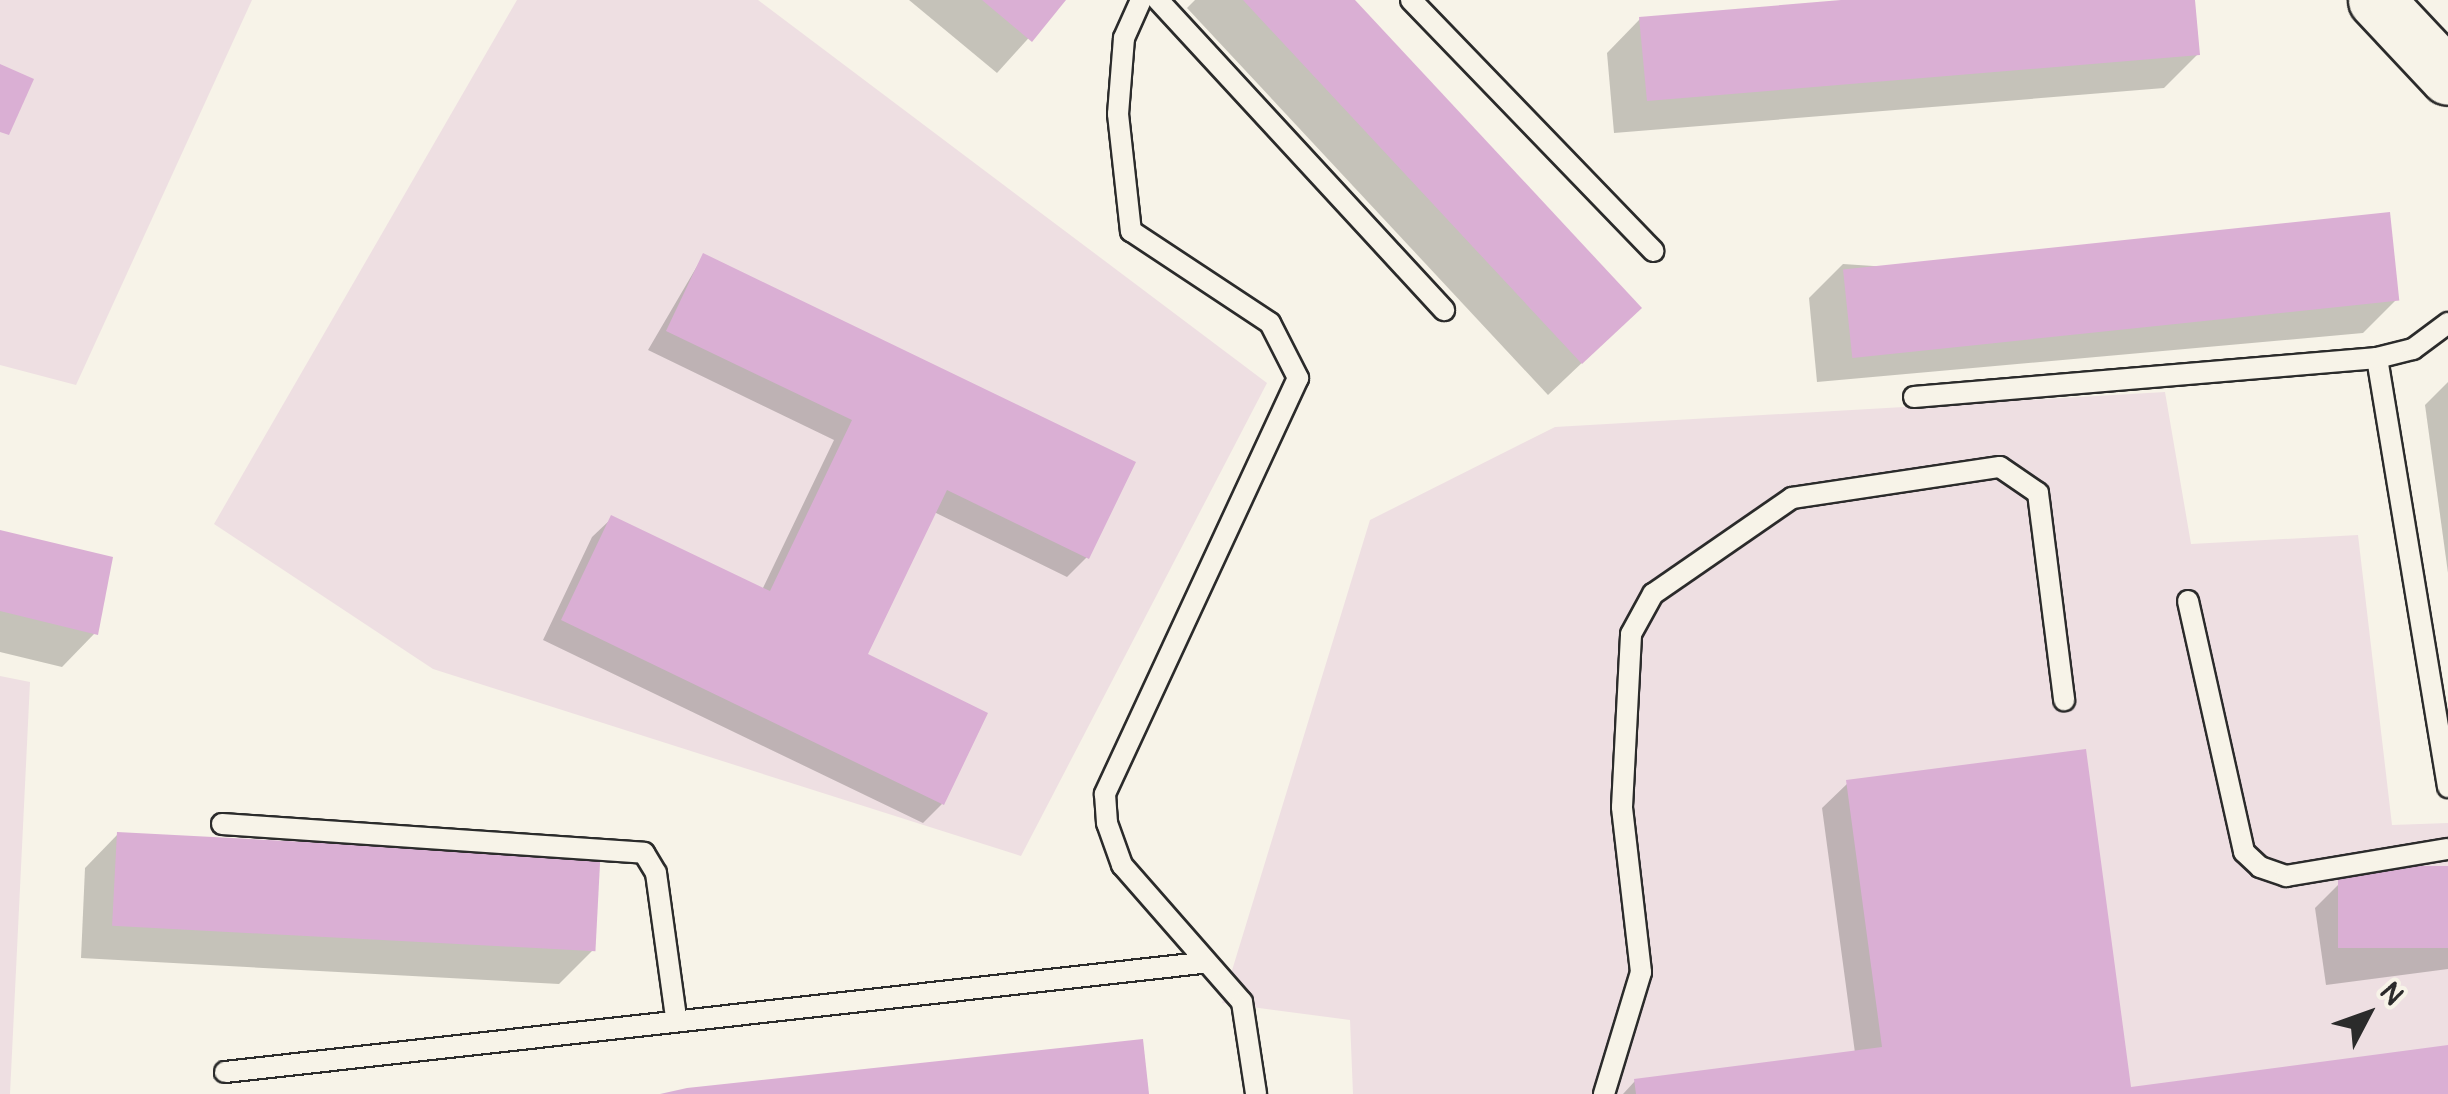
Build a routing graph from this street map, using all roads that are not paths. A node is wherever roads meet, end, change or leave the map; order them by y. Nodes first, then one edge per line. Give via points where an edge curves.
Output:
1 (1141, 0) edge
2 (1158, 0) edge
3 (1410, 0) edge
4 (2376, 0) edge
5 (2448, 78) edge
6 (1653, 250) dead end
7 (1444, 310) dead end
8 (2448, 323) edge
9 (2377, 358) junction
10 (1914, 396) dead end
11 (2188, 601) dead end
12 (2064, 700) dead end
13 (2448, 787) edge
14 (222, 824) dead end
15 (2448, 850) edge
16 (1202, 963) junction
17 (676, 1018) junction
18 (225, 1072) dead end
19 (1256, 1094) edge
20 (1604, 1094) edge

1 - 16 lane via 1124,38 1118,114 1131,231 1270,323 1298,378 1105,794 1122,865
2 - 7 lane
3 - 6 lane
4 - 5 street
8 - 9 lane via 2412,349
9 - 10 lane
9 - 13 lane
11 - 15 lane via 2244,852 2286,876
12 - 20 lane via 2038,493 2000,466 1792,498 1654,594 1631,634 1622,807 1641,972
14 - 17 lane via 644,853 656,874
16 - 17 lane
16 - 19 lane via 1242,1002
17 - 18 lane

